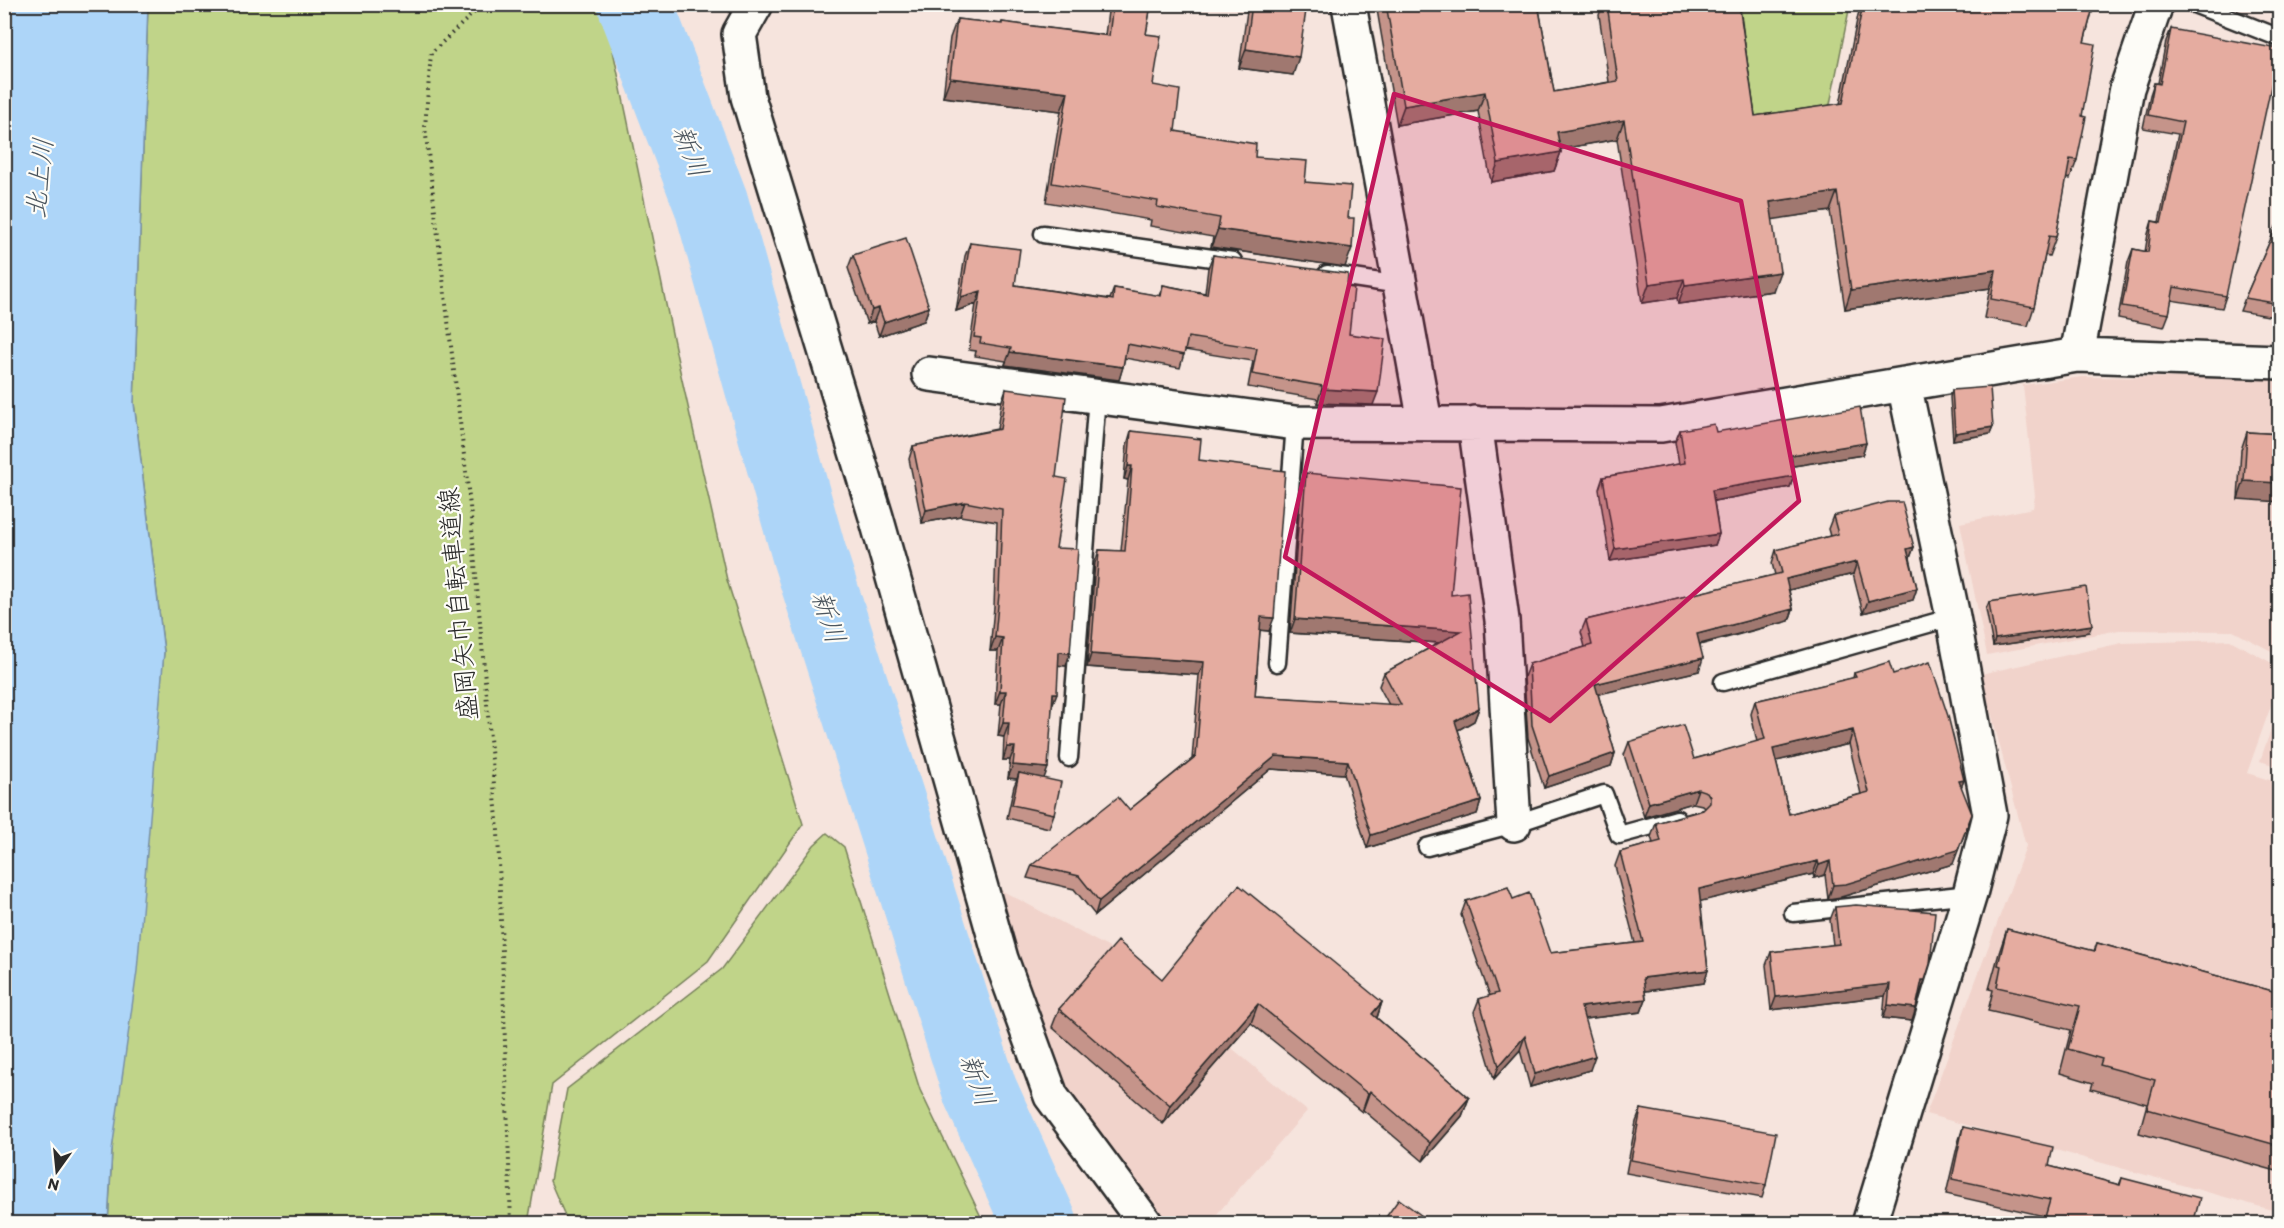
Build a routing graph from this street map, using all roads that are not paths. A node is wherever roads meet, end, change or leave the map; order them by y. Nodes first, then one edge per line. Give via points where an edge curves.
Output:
1 (756, 4) edge
2 (1355, 4) edge
3 (2156, 4) edge
4 (2194, 4) edge
5 (1348, 5) edge
6 (2280, 38) edge
7 (1043, 234) dead end
8 (1250, 263) edge
9 (1308, 272) edge
10 (1400, 285) junction
11 (2077, 355) junction
12 (2280, 362) edge
13 (929, 374) dead end
14 (1904, 384) junction
15 (1097, 396) junction
16 (1425, 422) junction
17 (1295, 423) junction
18 (1475, 423) junction
19 (1953, 617) junction
20 (1278, 663) dead end
21 (1723, 682) dead end
22 (1069, 758) dead end
23 (1695, 813) edge
24 (1514, 824) junction
25 (1427, 847) dead end
26 (1970, 894) junction
27 (1793, 913) dead end
28 (1872, 1223) edge
29 (1146, 1224) edge

1 - 29 street via 739,34 748,97 876,517 1001,959 1051,1096
2 - 5 street
3 - 11 street via 2127,88
4 - 6 lane
5 - 10 street
7 - 8 lane
9 - 10 lane
10 - 16 street
11 - 12 street
11 - 14 street
13 - 15 street
14 - 18 street via 1661,425
14 - 19 street
15 - 17 street
15 - 22 lane
16 - 17 street
16 - 18 street
17 - 20 lane
18 - 24 street via 1502,620
19 - 21 lane
19 - 26 street via 1990,815
23 - 24 lane via 1619,835 1604,794
24 - 25 lane
26 - 27 lane
26 - 28 street

